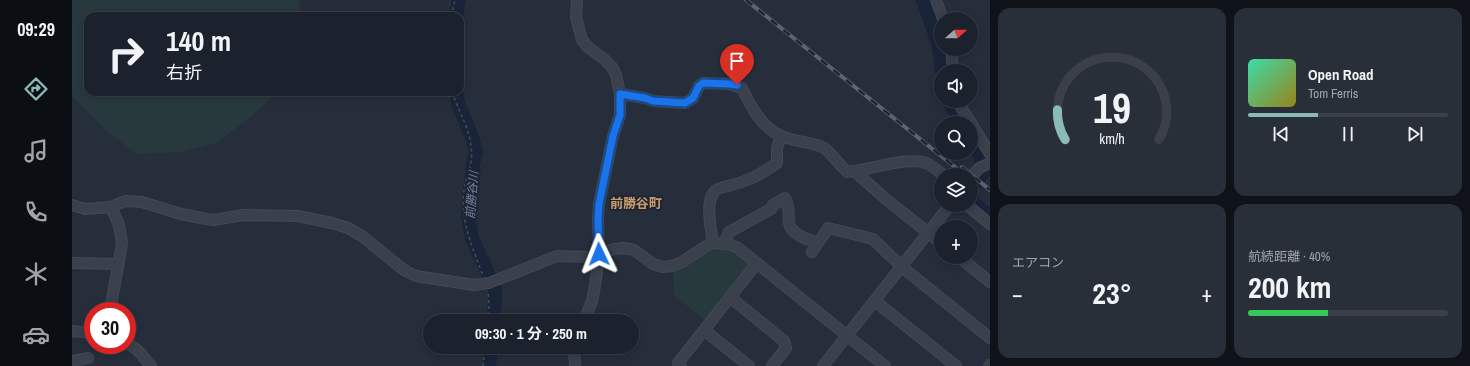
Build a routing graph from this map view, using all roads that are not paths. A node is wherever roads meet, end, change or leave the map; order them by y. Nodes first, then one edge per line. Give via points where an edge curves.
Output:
1 (577, 0) edge
2 (936, 0) edge
3 (940, 12) edge
4 (620, 94) junction
5 (978, 134) edge
6 (781, 136) junction
7 (990, 154) edge
8 (990, 163) edge
9 (934, 168) edge
10 (978, 168) edge
11 (854, 171) junction
12 (72, 204) edge
13 (111, 207) junction
14 (944, 212) edge
15 (975, 212) edge
16 (990, 224) edge
17 (928, 233) junction
18 (934, 238) edge
19 (713, 243) junction
20 (818, 243) junction
21 (724, 244) junction
22 (812, 252) dead end
23 (599, 254) junction
24 (72, 263) edge
25 (757, 263) junction
26 (118, 264) junction
27 (968, 264) edge
28 (902, 267) junction
29 (990, 282) edge
30 (730, 297) junction
31 (875, 301) junction
32 (112, 302) edge
33 (587, 314) edge
34 (704, 330) junction
35 (72, 331) edge
36 (84, 332) edge
37 (847, 336) junction
38 (990, 338) edge
39 (136, 349) edge
40 (574, 354) edge
41 (151, 366) edge
42 (575, 366) edge
43 (681, 366) edge
44 (749, 366) edge
45 (772, 366) edge
46 (823, 366) edge
47 (885, 366) edge
48 (956, 366) edge

1 - 4 street via 576,17 582,40 612,67
2 - 3 street
4 - 6 street via 653,101 685,103 693,98 703,83 737,85 742,88 762,122
4 - 23 street via 620,115 599,204
5 - 7 street
6 - 11 street via 820,146 826,149 847,172
6 - 19 street via 777,148 778,163 757,177 723,187 713,193 709,221
8 - 10 street
9 - 11 street via 928,164 915,162
11 - 17 street
12 - 13 street via 84,209
13 - 23 street via 125,202 142,202 181,214 214,220 243,215 298,216 332,223 362,236 404,270 416,276 474,285 488,284 557,256 591,257
13 - 26 street via 119,225 122,243
14 - 17 street
15 - 16 street
17 - 18 street
17 - 28 street
19 - 21 street
19 - 23 street via 672,266 653,264 634,250 624,248
20 - 21 street via 804,238 791,229 785,198 773,204 771,209 729,232
20 - 22 street
20 - 28 street via 828,228 873,240
21 - 25 street via 738,248
23 - 33 street via 592,301
24 - 26 street
25 - 30 street
25 - 37 street
26 - 32 street
27 - 29 street
28 - 31 street
28 - 38 street
30 - 34 street
30 - 45 street via 784,341 786,348
31 - 37 street
31 - 48 street
34 - 43 street via 678,363
34 - 44 street
35 - 36 street
37 - 46 street
37 - 47 street
39 - 41 street
40 - 42 street

